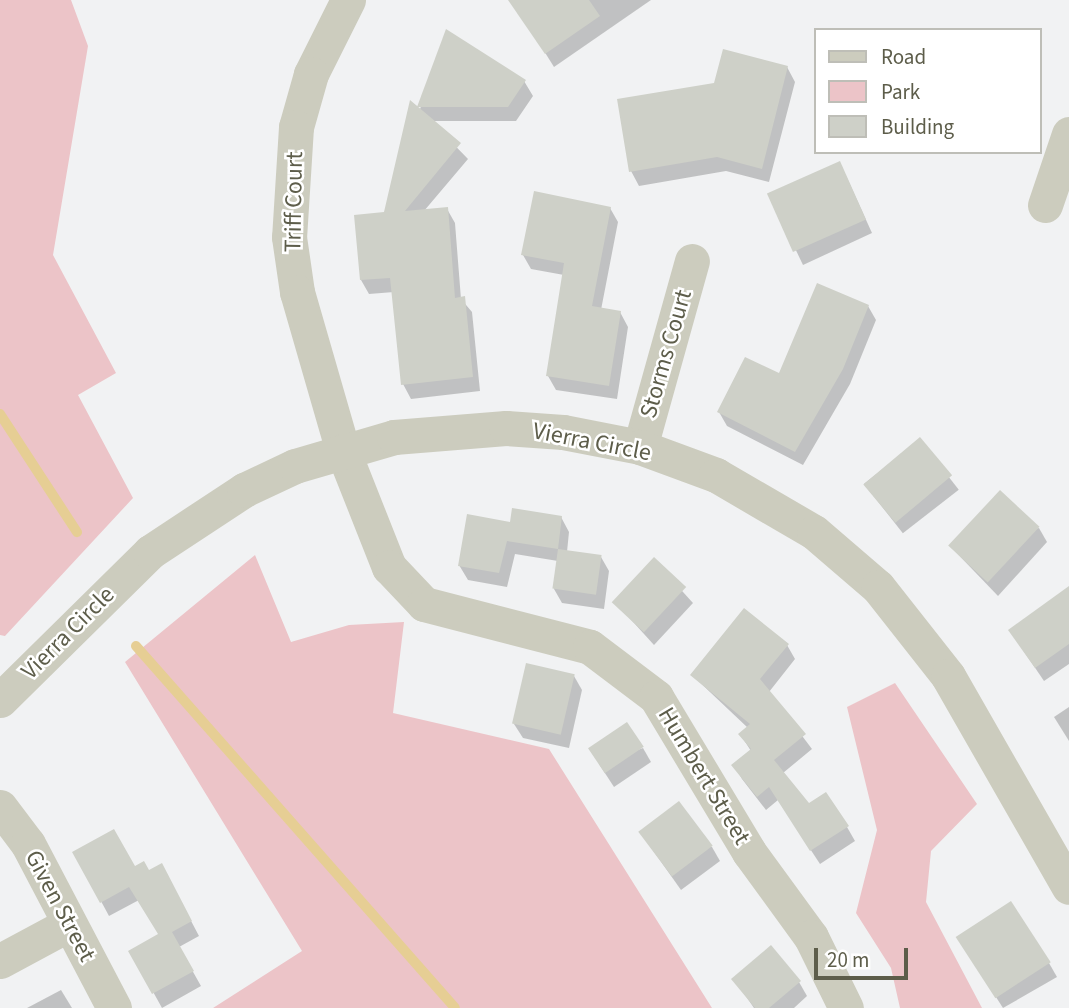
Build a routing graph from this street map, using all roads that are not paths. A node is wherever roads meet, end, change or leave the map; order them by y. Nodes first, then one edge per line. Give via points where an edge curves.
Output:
1 (348, 0) edge
2 (1069, 134) edge
3 (1045, 205) dead end
4 (692, 261) dead end
5 (640, 447) junction
6 (343, 451) junction
7 (0, 700) edge
8 (0, 807) edge
9 (1069, 887) edge
10 (69, 924) junction
11 (0, 961) edge
12 (114, 1008) edge
13 (846, 1008) edge

1 - 6 street, Triff Court via 311,74 289,182 297,292
2 - 3 street
4 - 5 street, Storms Court
5 - 6 street, Vierra Circle via 506,428 405,435
5 - 9 street, Vierra Circle via 766,501 878,587 948,676
6 - 7 street, Vierra Circle via 244,489 150,552
6 - 13 street, Humbert Street via 389,568 407,592 424,604 590,647 656,697 749,852 811,937
8 - 10 street, Given Street via 28,844
10 - 11 street
10 - 12 street, Given Street

